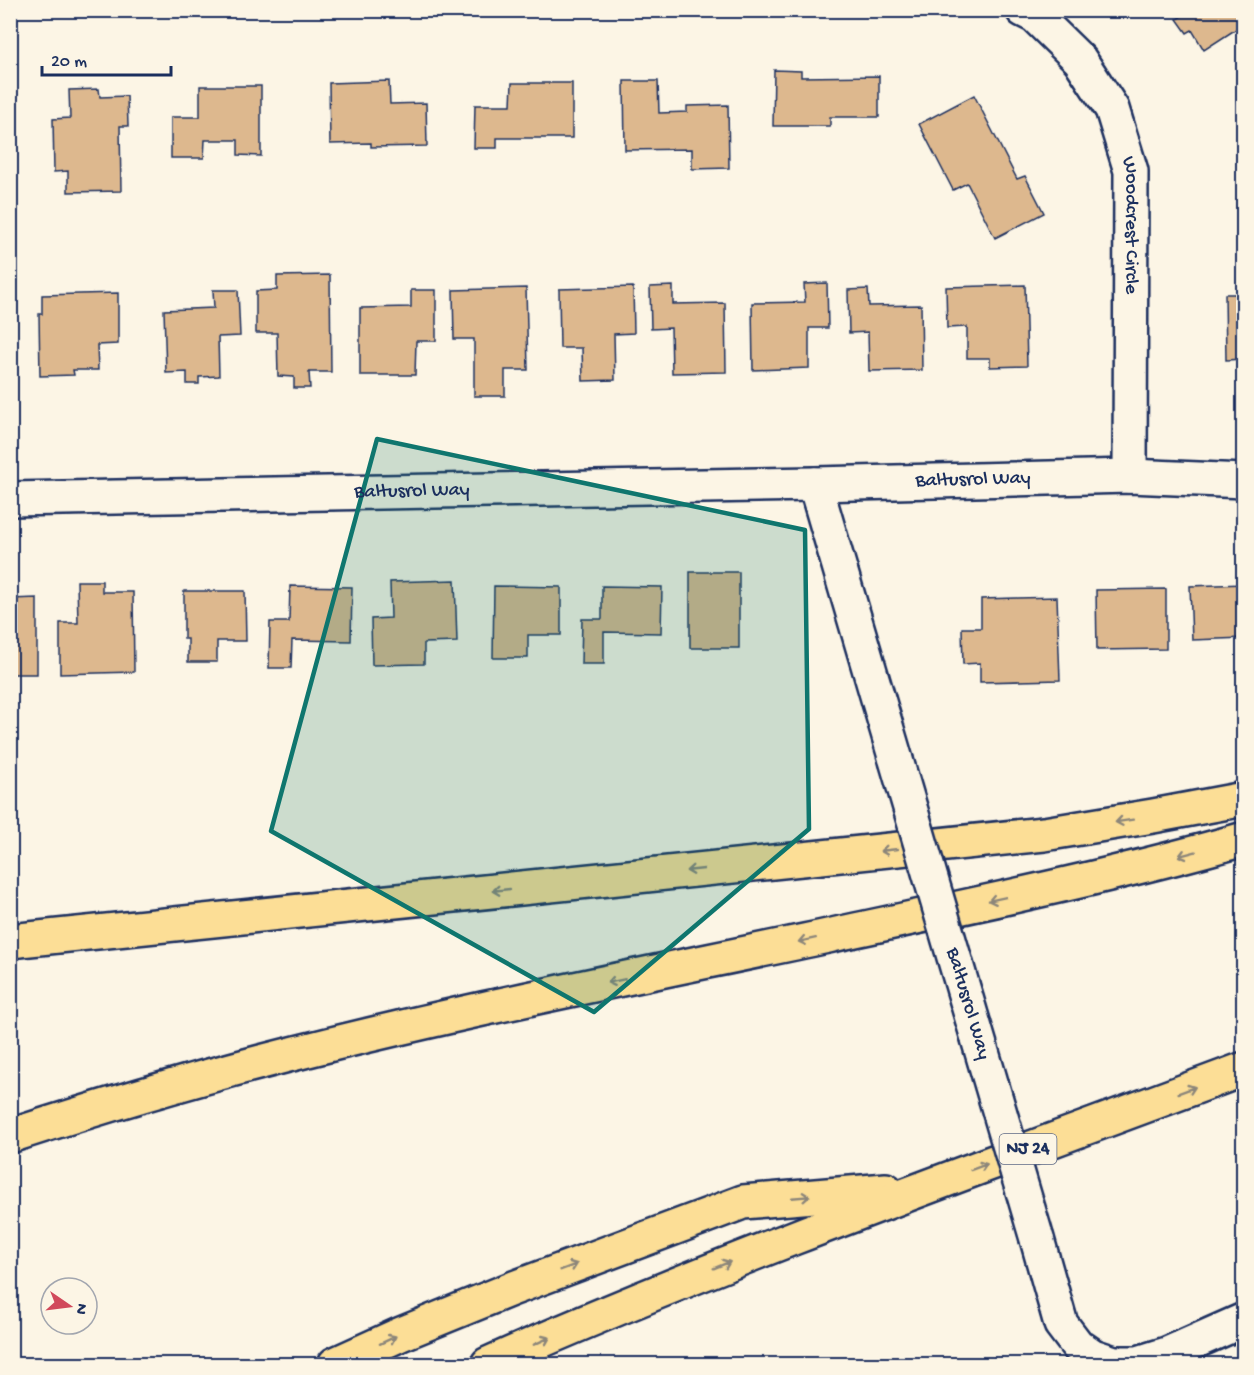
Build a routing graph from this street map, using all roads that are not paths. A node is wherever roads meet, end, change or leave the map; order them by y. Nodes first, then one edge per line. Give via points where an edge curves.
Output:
1 (1023, 10) edge
2 (1130, 477) junction
3 (1244, 481) edge
4 (815, 484) junction
5 (10, 499) edge
6 (1244, 799) edge
7 (1244, 839) edge
8 (10, 941) edge
9 (1244, 1069) edge
10 (10, 1136) edge
11 (924, 1187) junction
12 (1244, 1320) edge
13 (335, 1365) edge
14 (488, 1365) edge

1 - 2 street, Woodcrest Circle via 1035,16 1080,60 1112,109 1131,171
2 - 3 street, Baltusrol Way
2 - 4 street, Baltusrol Way
4 - 5 street, Baltusrol Way
4 - 12 street, Baltusrol Way, bridge via 1061,1324 1077,1345 1093,1356 1114,1363 1138,1363
6 -> 8 highway via 1044,834
7 -> 10 highway via 1023,893 434,1020 109,1104
11 -> 9 highway, NJ 24
13 -> 11 highway via 514,1288 743,1202
14 -> 11 highway via 716,1267

